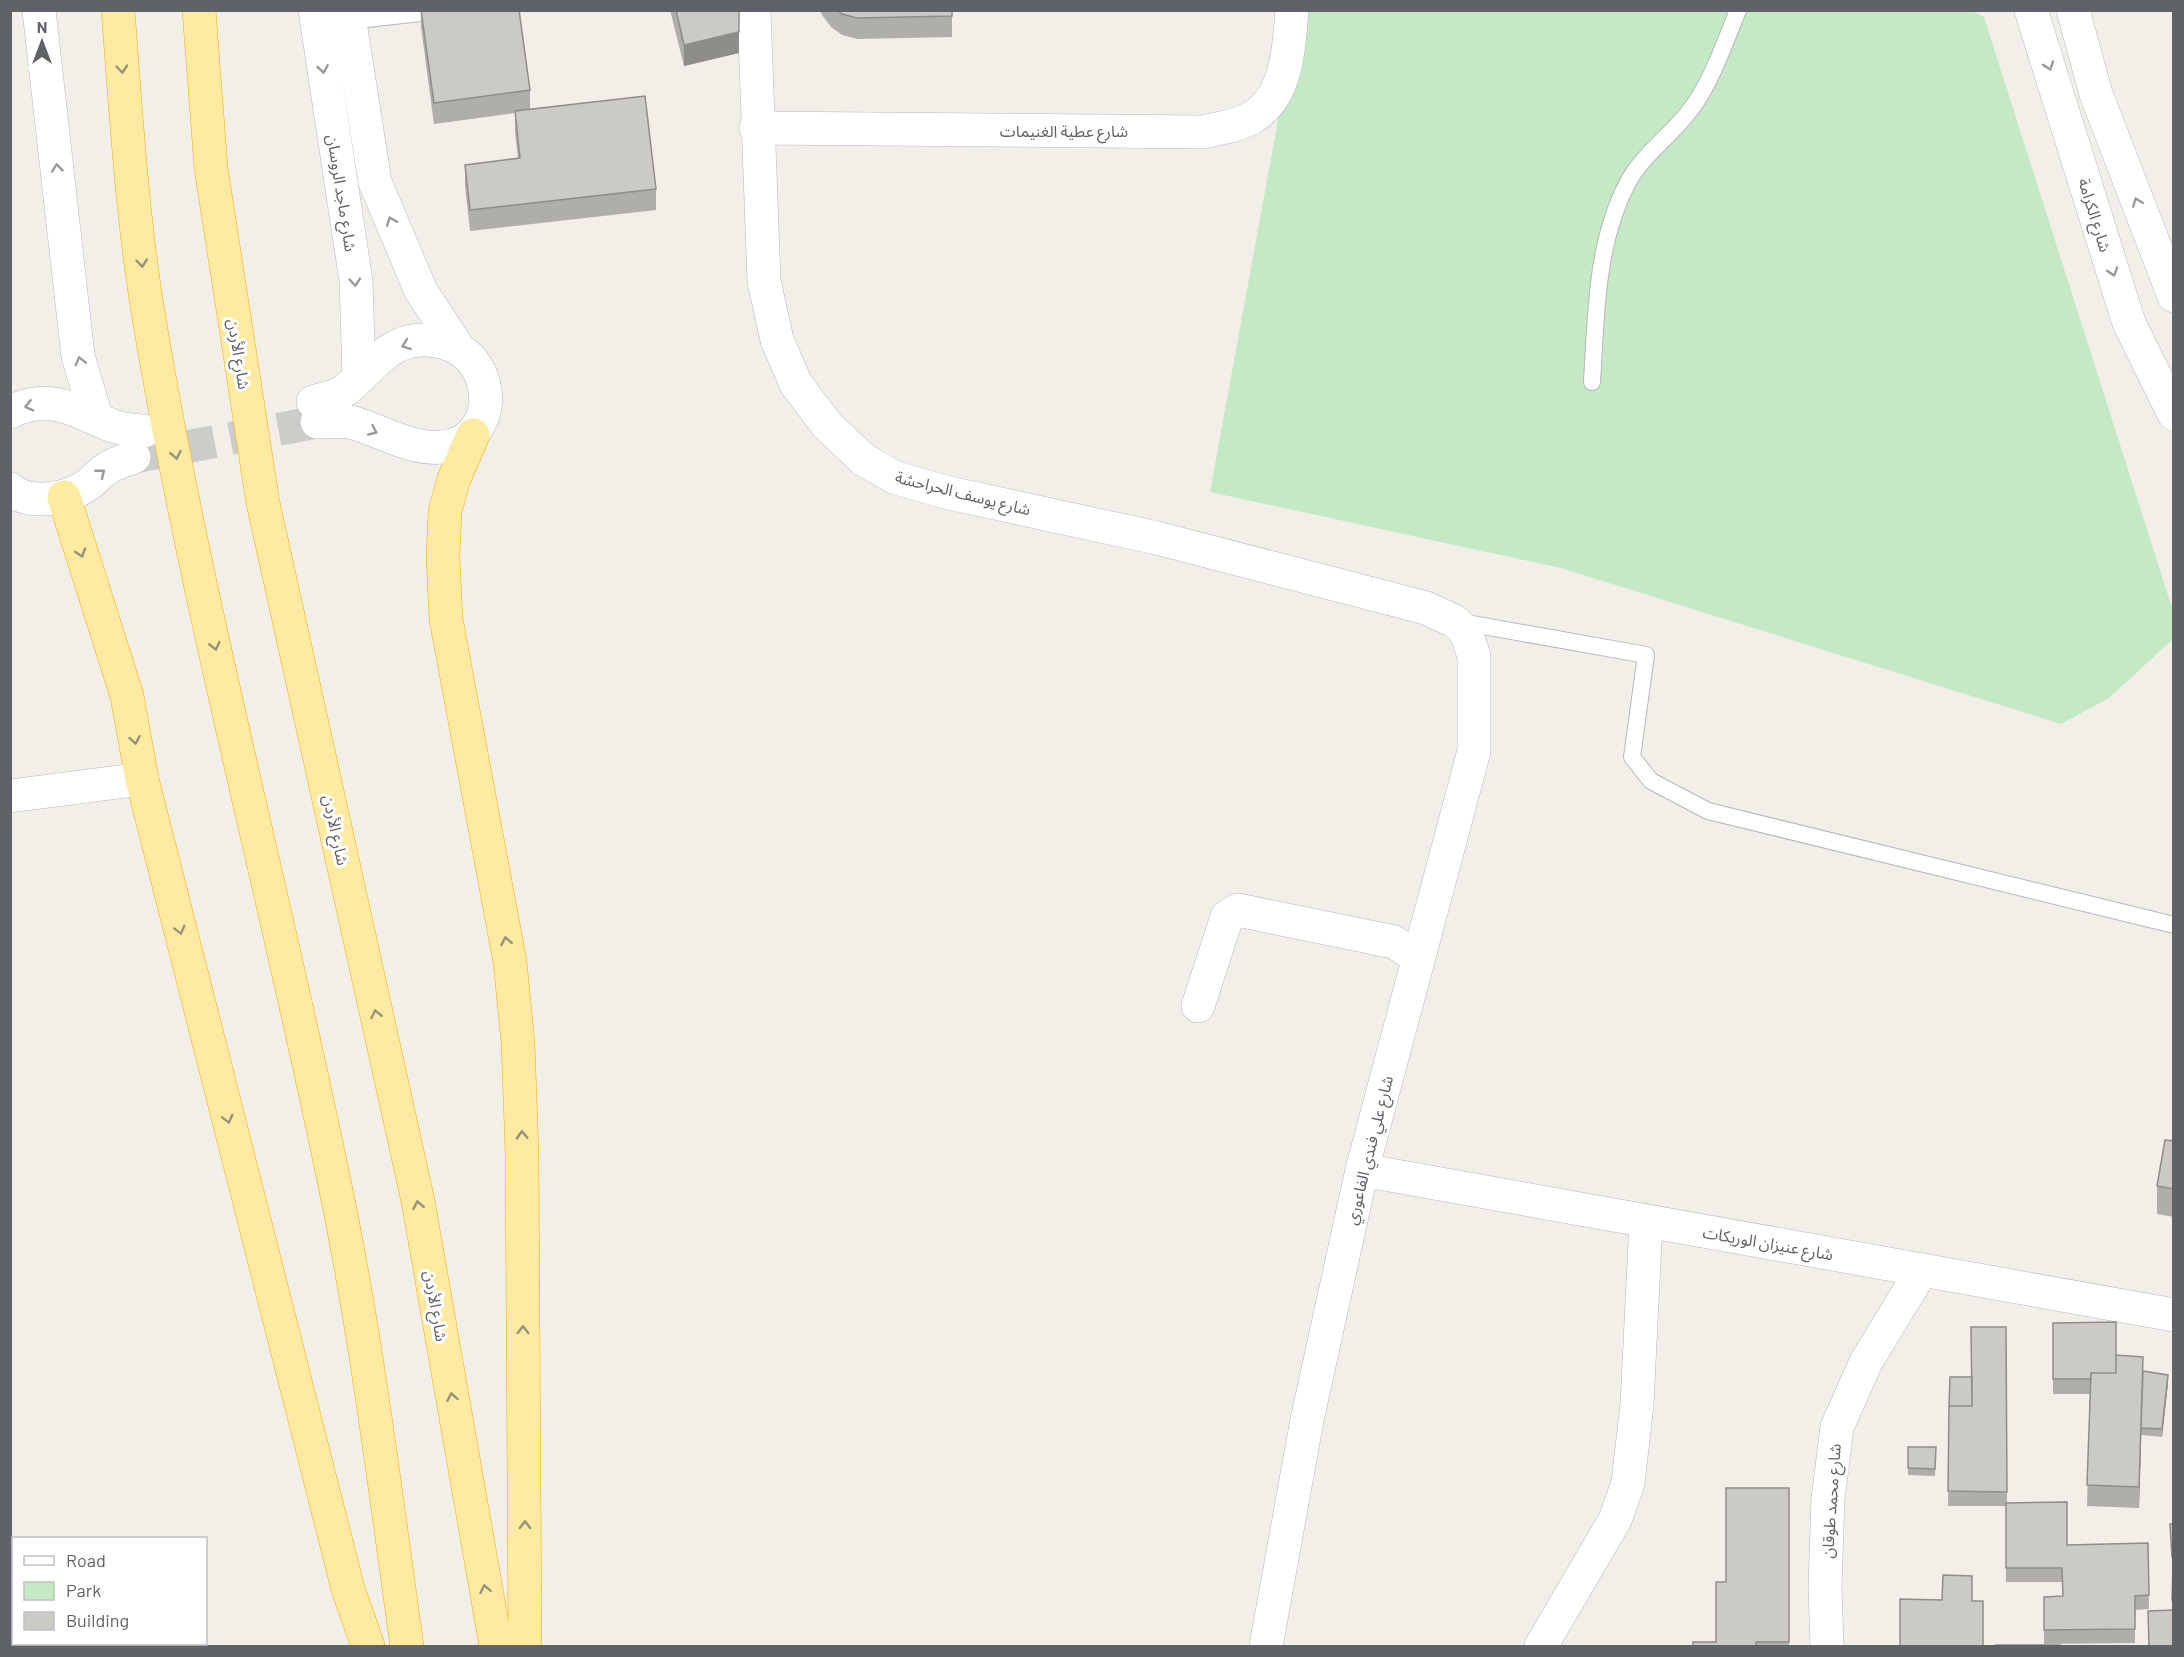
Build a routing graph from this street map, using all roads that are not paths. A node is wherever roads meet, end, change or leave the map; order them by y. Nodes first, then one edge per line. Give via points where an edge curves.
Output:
1 (39, 10) edge
2 (118, 10) edge
3 (199, 10) edge
4 (315, 10) edge
5 (447, 10) edge
6 (754, 10) edge
7 (1292, 10) edge
8 (1738, 10) edge
9 (2073, 10) edge
10 (2029, 13) edge
11 (348, 16) edge
12 (756, 128) junction
13 (2174, 296) edge
14 (457, 346) junction
15 (359, 376) junction
16 (1592, 382) dead end
17 (10, 412) edge
18 (2174, 414) edge
19 (96, 417) junction
20 (473, 435) junction
21 (10, 489) edge
22 (64, 497) junction
23 (1454, 621) junction
24 (141, 779) junction
25 (10, 796) edge
26 (2174, 925) edge
27 (1417, 957) junction
28 (1198, 1006) dead end
29 (1362, 1170) junction
30 (1646, 1222) junction
31 (1922, 1270) junction
32 (2174, 1315) edge
33 (368, 1647) edge
34 (407, 1647) edge
35 (496, 1647) edge
36 (525, 1647) edge
37 (1266, 1647) edge
38 (1541, 1647) edge
39 (1827, 1647) edge

19 -> 1 street via 78,356
2 -> 34 highway via 148,315 202,591 334,1179 380,1447
35 -> 3 highway, شارع الأردن via 418,1201 263,503 211,168
4 -> 15 street, شارع ماجد الروسان via 356,281
5 - 11 lane
6 - 12 street, شارع يوسف الحراحشة
7 - 12 street, شارع عطية الغنيمات via 1287,64 1274,93 1254,116 1203,132
8 - 16 lane via 1692,109 1659,141 1629,180 1609,224 1596,310
13 -> 9 street via 2096,94
10 -> 18 street, شارع الكرامة via 2128,324
14 -> 11 street, شارع ماجد الروسان via 421,291 375,182
12 - 23 street, شارع يوسف الحراحشة via 764,281 777,340 796,384 827,425 864,460 896,478 949,493 1157,538 1426,608
14 -> 15 street via 411,342 385,354
14 - 20 street, شارع ماجد الروسان via 474,362 485,384 484,411
15 -> 20 street via 315,412 413,445 449,447
19 -> 17 street via 54,402 25,405
22 -> 19 street via 86,486 139,444
36 -> 20 highway via 518,1043 510,962 446,619 442,557 445,511
21 - 22 street via 36,498
22 -> 24 highway via 127,696
23 - 26 lane via 1646,655 1632,757 1651,781 1708,811
23 - 27 street, شارع علي فندي الفاعوري via 1466,632 1474,656 1474,751
24 - 25 street
24 -> 33 highway via 348,1589
27 - 28 street via 1394,942 1238,910 1227,917
27 - 29 street, شارع علي فندي الفاعوري
29 - 30 street, شارع عنيزان الوريكات
29 - 37 street, شارع علي فندي الفاعوري via 1307,1420
30 - 31 street, شارع عنيزان الوريكات
30 - 38 street via 1628,1483 1615,1520
31 - 32 street, شارع عنيزان الوريكات
31 - 39 street, شارع محمد طوقان via 1866,1362 1837,1427 1828,1499

